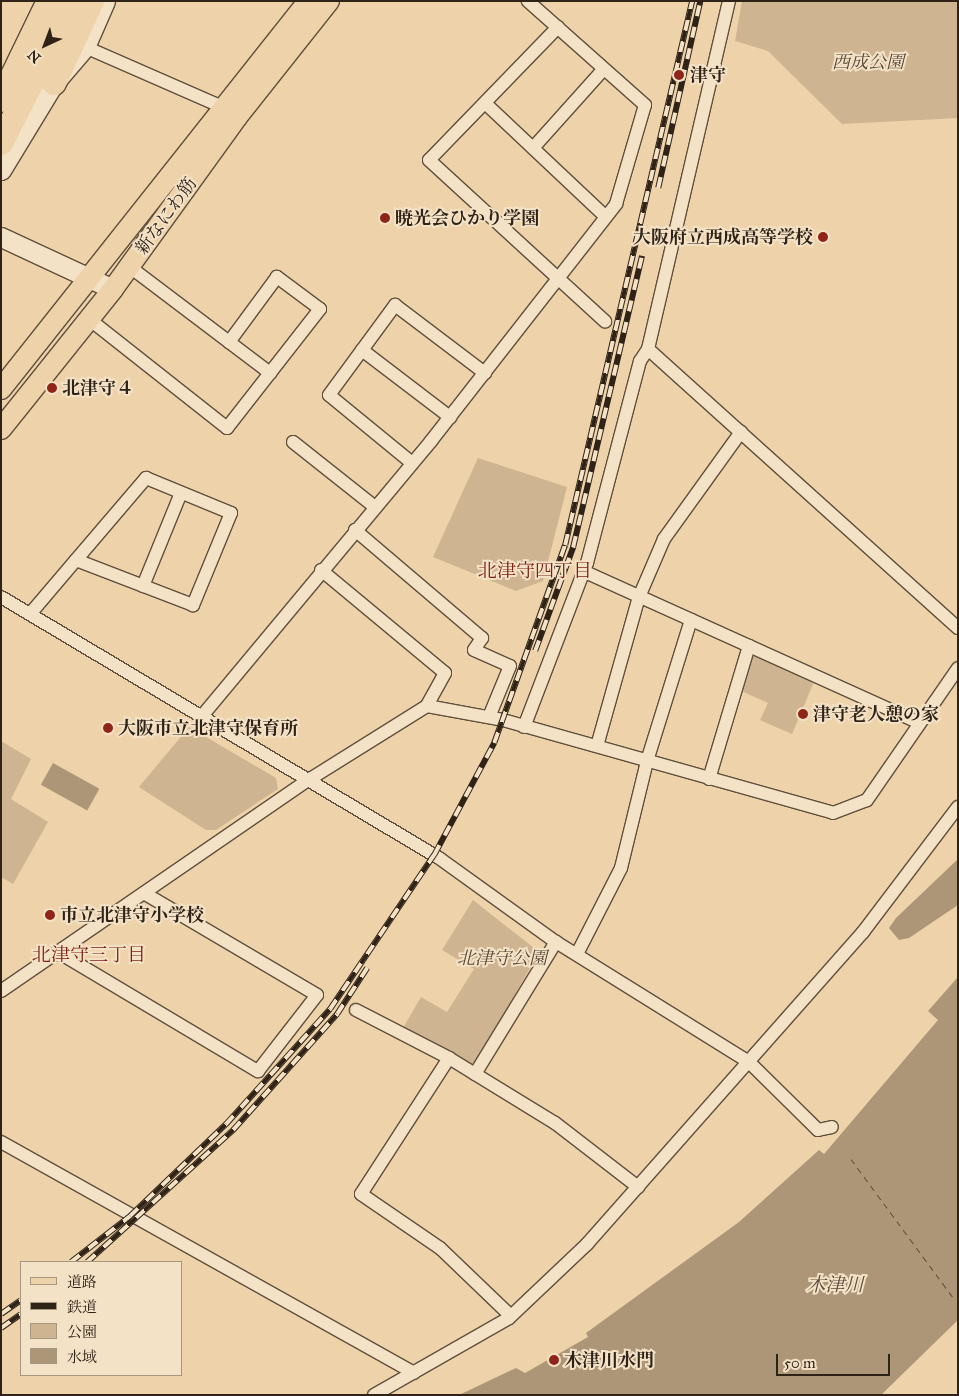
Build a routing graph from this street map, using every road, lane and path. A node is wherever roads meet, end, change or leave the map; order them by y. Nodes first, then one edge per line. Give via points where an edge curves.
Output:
1 (40, 1) edge
2 (48, 1) edge
3 (72, 1) edge
4 (92, 1) edge
5 (105, 1) edge
6 (309, 1) edge
7 (329, 1) edge
8 (528, 1) edge
9 (729, 1) edge
10 (558, 27) junction
11 (82, 38) junction
12 (604, 69) junction
13 (1, 83) edge
14 (54, 83) joint
15 (1, 100) edge
16 (484, 103) junction
17 (231, 112) junction
18 (1, 144) edge
19 (533, 148) junction
20 (1, 170) edge
21 (606, 217) junction
22 (1, 237) edge
23 (130, 267) junction
24 (92, 277) junction
25 (559, 279) junction
26 (113, 289) junction
27 (89, 319) junction
28 (605, 321) dead end
29 (229, 342) junction
30 (648, 349) junction
31 (362, 350) junction
32 (270, 373) junction
33 (485, 373) junction
34 (1, 389) edge
35 (450, 417) junction
36 (1, 429) edge
37 (741, 432) junction
38 (293, 442) dead end
39 (412, 463) junction
40 (181, 493) junction
41 (375, 506) junction
42 (355, 530) junction
43 (76, 560) junction
44 (321, 570) junction
45 (583, 571) junction
46 (143, 586) junction
47 (1, 597) edge
48 (639, 597) junction
49 (30, 614) junction
50 (691, 620) junction
51 (958, 628) edge
52 (749, 646) junction
53 (958, 668) edge
54 (427, 706) junction
55 (202, 716) junction
56 (489, 716) junction
57 (920, 723) junction
58 (524, 727) junction
59 (597, 746) junction
60 (647, 761) junction
61 (310, 779) junction
62 (708, 779) junction
63 (958, 807) edge
64 (144, 893) junction
65 (556, 942) junction
66 (58, 952) junction
67 (578, 954) junction
68 (1, 990) edge
69 (356, 1010) dead end
70 (449, 1058) junction
71 (749, 1062) junction
72 (475, 1074) junction
73 (832, 1127) dead end
74 (1, 1142) edge
75 (638, 1187) junction
76 (511, 1316) junction
77 (414, 1373) junction
78 (374, 1395) edge

1 - 13 street
2 - 15 highway
3 - 18 highway
4 - 11 highway
5 - 11 street
6 - 17 main road, 新なにわ筋
7 - 17 main road, 新なにわ筋
8 - 10 street
9 - 30 street
10 - 12 street
10 - 16 street
11 - 14 highway
11 - 17 street
12 - 19 street
12 - 21 street via 645,106 616,204
14 - 20 street
16 - 19 street
16 - 25 street via 428,160
17 - 23 main road, 新なにわ筋
17 - 24 main road, 新なにわ筋
19 - 21 street
21 - 25 street
22 - 24 street
23 - 26 main road, 新なにわ筋
23 - 29 street
24 - 26 street
24 - 34 main road, 新なにわ筋
25 - 28 street
25 - 33 street
26 - 27 main road, 新なにわ筋
27 - 32 street via 227,428
27 - 36 main road, 新なにわ筋
29 - 32 street
29 - 32 street via 277,277 320,309
30 - 37 street
30 - 45 street via 640,361
31 - 33 street via 395,305
31 - 35 street
31 - 39 street via 329,395
33 - 35 street
35 - 39 street
37 - 48 street via 664,539
37 - 51 street
38 - 41 street
39 - 41 street
40 - 43 street via 146,478
40 - 46 street
40 - 46 street via 231,513 193,605
41 - 42 street
42 - 44 street
42 - 56 street via 482,638 474,650 510,666
43 - 46 street
43 - 49 street
44 - 54 street via 445,673
44 - 55 street
45 - 48 street
45 - 58 street
47 - 49 street
48 - 50 street
48 - 59 street
49 - 55 street
50 - 52 street
50 - 60 street
52 - 57 street
52 - 62 street
53 - 57 street
54 - 56 street
54 - 61 street
55 - 61 street
56 - 58 street
57 - 62 street via 867,800 833,813
58 - 59 street
59 - 60 street
60 - 62 street
60 - 67 street via 621,868
61 - 64 street
61 - 65 street via 439,858
63 - 71 street via 862,932
64 - 66 street
64 - 66 street via 317,995 258,1071
65 - 67 street
65 - 72 street
66 - 68 street
67 - 71 street
69 - 70 street
70 - 72 street
70 - 76 street via 361,1194 440,1248
71 - 73 street via 818,1130
71 - 75 street
72 - 75 street via 555,1123
74 - 77 street
75 - 76 street via 587,1244
76 - 77 street
77 - 78 street

